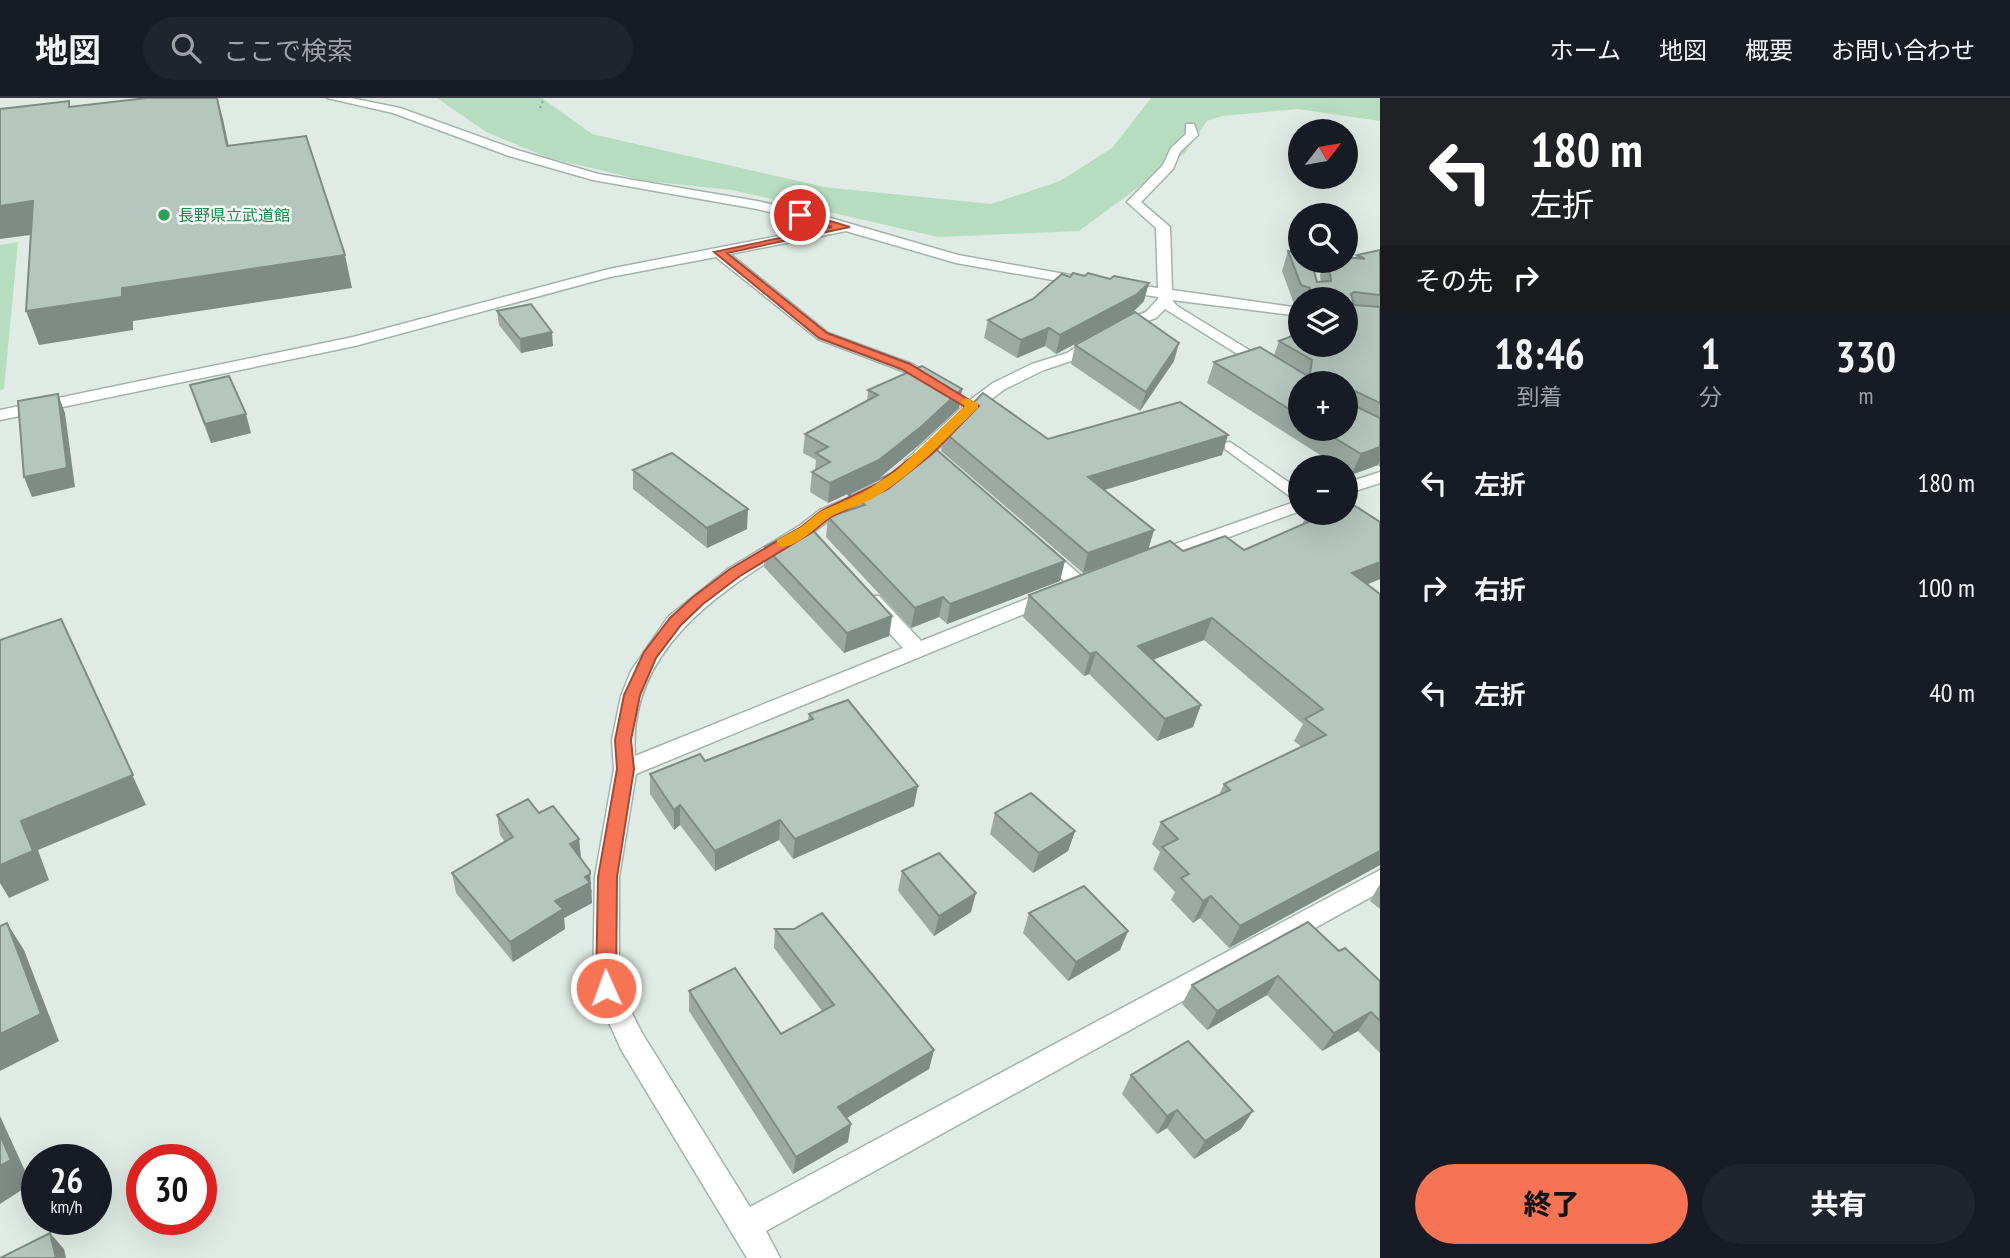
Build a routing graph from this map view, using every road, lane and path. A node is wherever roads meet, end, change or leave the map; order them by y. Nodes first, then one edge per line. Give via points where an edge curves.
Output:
1 (333, 98) edge
2 (544, 98) edge
3 (540, 108) dead end
4 (1190, 126) dead end
5 (845, 227) junction
6 (719, 252) junction
7 (1164, 297) junction
8 (1288, 311) edge
9 (1288, 381) edge
10 (962, 399) junction
11 (0, 415) edge
12 (1230, 446) edge
13 (1380, 477) edge
14 (1358, 485) edge
15 (1288, 488) edge
16 (1288, 509) edge
17 (1029, 540) edge
18 (1131, 566) edge
19 (862, 590) edge
20 (917, 650) junction
21 (625, 769) junction
22 (1380, 880) edge
23 (745, 1226) junction
24 (765, 1258) edge

1 - 5 street via 396,110 513,153 597,177 757,205
2 - 3 path
4 - 7 street via 1192,135 1175,151 1169,166 1133,202 1163,227
5 - 6 street
5 - 7 street via 979,263
6 - 10 street via 823,336 906,367
6 - 11 street via 609,273 355,341
7 - 8 street
7 - 9 street via 1172,309
7 - 10 street via 1150,315 1118,327 1072,356
10 - 21 street via 932,456 866,497 826,514 811,535 735,573 698,600 662,638 632,695 623,740
12 - 15 lane
13 - 14 street
16 - 18 street
17 - 20 street via 1086,582
19 - 20 street
20 - 21 street
21 - 23 street via 607,877 606,988 632,1042
22 - 23 street
23 - 24 street

